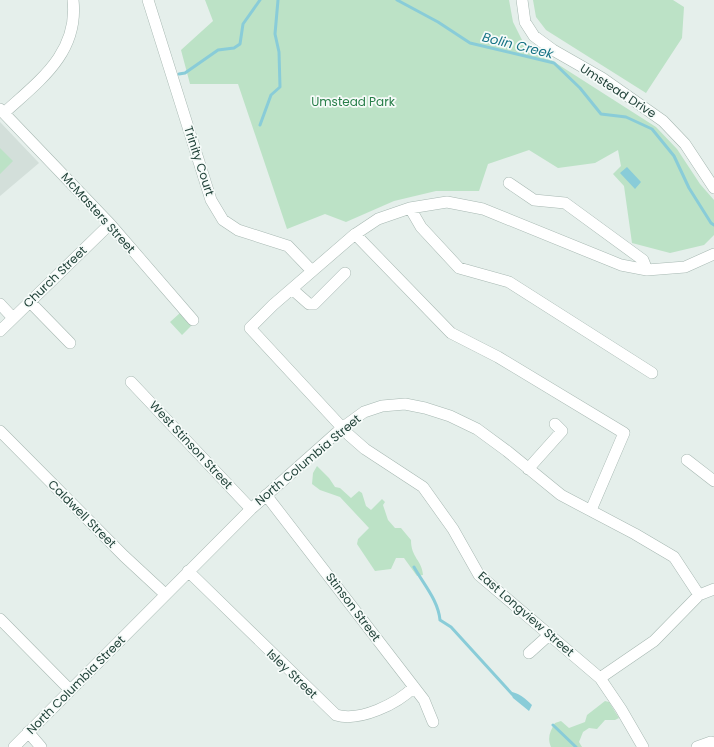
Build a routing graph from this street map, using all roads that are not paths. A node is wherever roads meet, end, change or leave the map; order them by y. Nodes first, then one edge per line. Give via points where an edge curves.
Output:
1 (73, 0) edge
2 (148, 0) edge
3 (522, 0) edge
4 (2, 111) edge
5 (509, 183) dead end
6 (714, 188) edge
7 (410, 208) junction
8 (110, 224) junction
9 (355, 234) junction
10 (714, 254) edge
11 (647, 270) junction
12 (312, 271) junction
13 (345, 273) dead end
14 (292, 288) junction
15 (30, 302) junction
16 (0, 304) edge
17 (14, 318) junction
18 (193, 320) dead end
19 (0, 331) edge
20 (70, 343) dead end
21 (652, 372) dead end
22 (131, 382) dead end
23 (555, 424) dead end
24 (342, 428) junction
25 (0, 431) edge
26 (687, 460) dead end
27 (528, 469) junction
28 (714, 481) edge
29 (266, 495) junction
30 (251, 509) junction
31 (592, 510) junction
32 (188, 571) junction
33 (714, 589) edge
34 (165, 594) junction
35 (699, 596) junction
36 (0, 619) edge
37 (549, 635) junction
38 (529, 653) dead end
39 (600, 678) junction
40 (414, 688) junction
41 (70, 690) junction
42 (433, 722) dead end
43 (28, 732) junction
44 (714, 743) edge
45 (14, 747) edge
46 (41, 747) edge
47 (643, 747) edge
48 (697, 747) edge

1 - 4 street via 72,26 67,45 59,59 44,76
2 - 12 street, Trinity Court via 211,200 223,220 238,230 288,246
3 - 6 street, Umstead Drive via 525,22 534,36 602,78 663,121 685,144
4 - 8 street, McMasters Street
5 - 11 street via 534,200 565,203 643,260
7 - 9 street via 378,219
7 - 11 street via 448,202 483,209 621,265
7 - 21 street via 421,227 459,268 509,282
8 - 15 street, Church Street
8 - 18 street, McMasters Street
9 - 12 street
9 - 31 street via 451,333 498,357 624,433
10 - 11 street via 685,267
12 - 14 street
13 - 14 street via 314,304 309,304
14 - 24 street, East Longview Street via 250,328
15 - 17 street, Church Street
15 - 20 street
16 - 17 street
17 - 19 street, Church Street
22 - 30 street, West Stinson Street
23 - 27 street via 562,431
24 - 27 street, North Columbia Street via 364,412 382,406 405,404 450,416 477,429
24 - 29 street, North Columbia Street
24 - 37 street, East Longview Street via 365,449 423,487 453,528 479,575
25 - 34 street, Caldwell Street
26 - 28 street
27 - 31 street, North Columbia Street via 561,495
29 - 30 street, North Columbia Street
29 - 40 street, Stinson Street
30 - 32 street, North Columbia Street
31 - 35 street, North Columbia Street via 674,557
32 - 34 street, North Columbia Street
32 - 40 street, Isley Street via 336,715 360,715 394,703
33 - 35 street
34 - 41 street, North Columbia Street
35 - 39 street via 654,641
36 - 41 street
37 - 38 street
37 - 39 street, East Longview Street
39 - 47 street, East Longview Street
40 - 42 street, Stinson Street via 424,700
41 - 43 street, North Columbia Street
43 - 45 street, North Columbia Street
43 - 46 street
44 - 48 street

